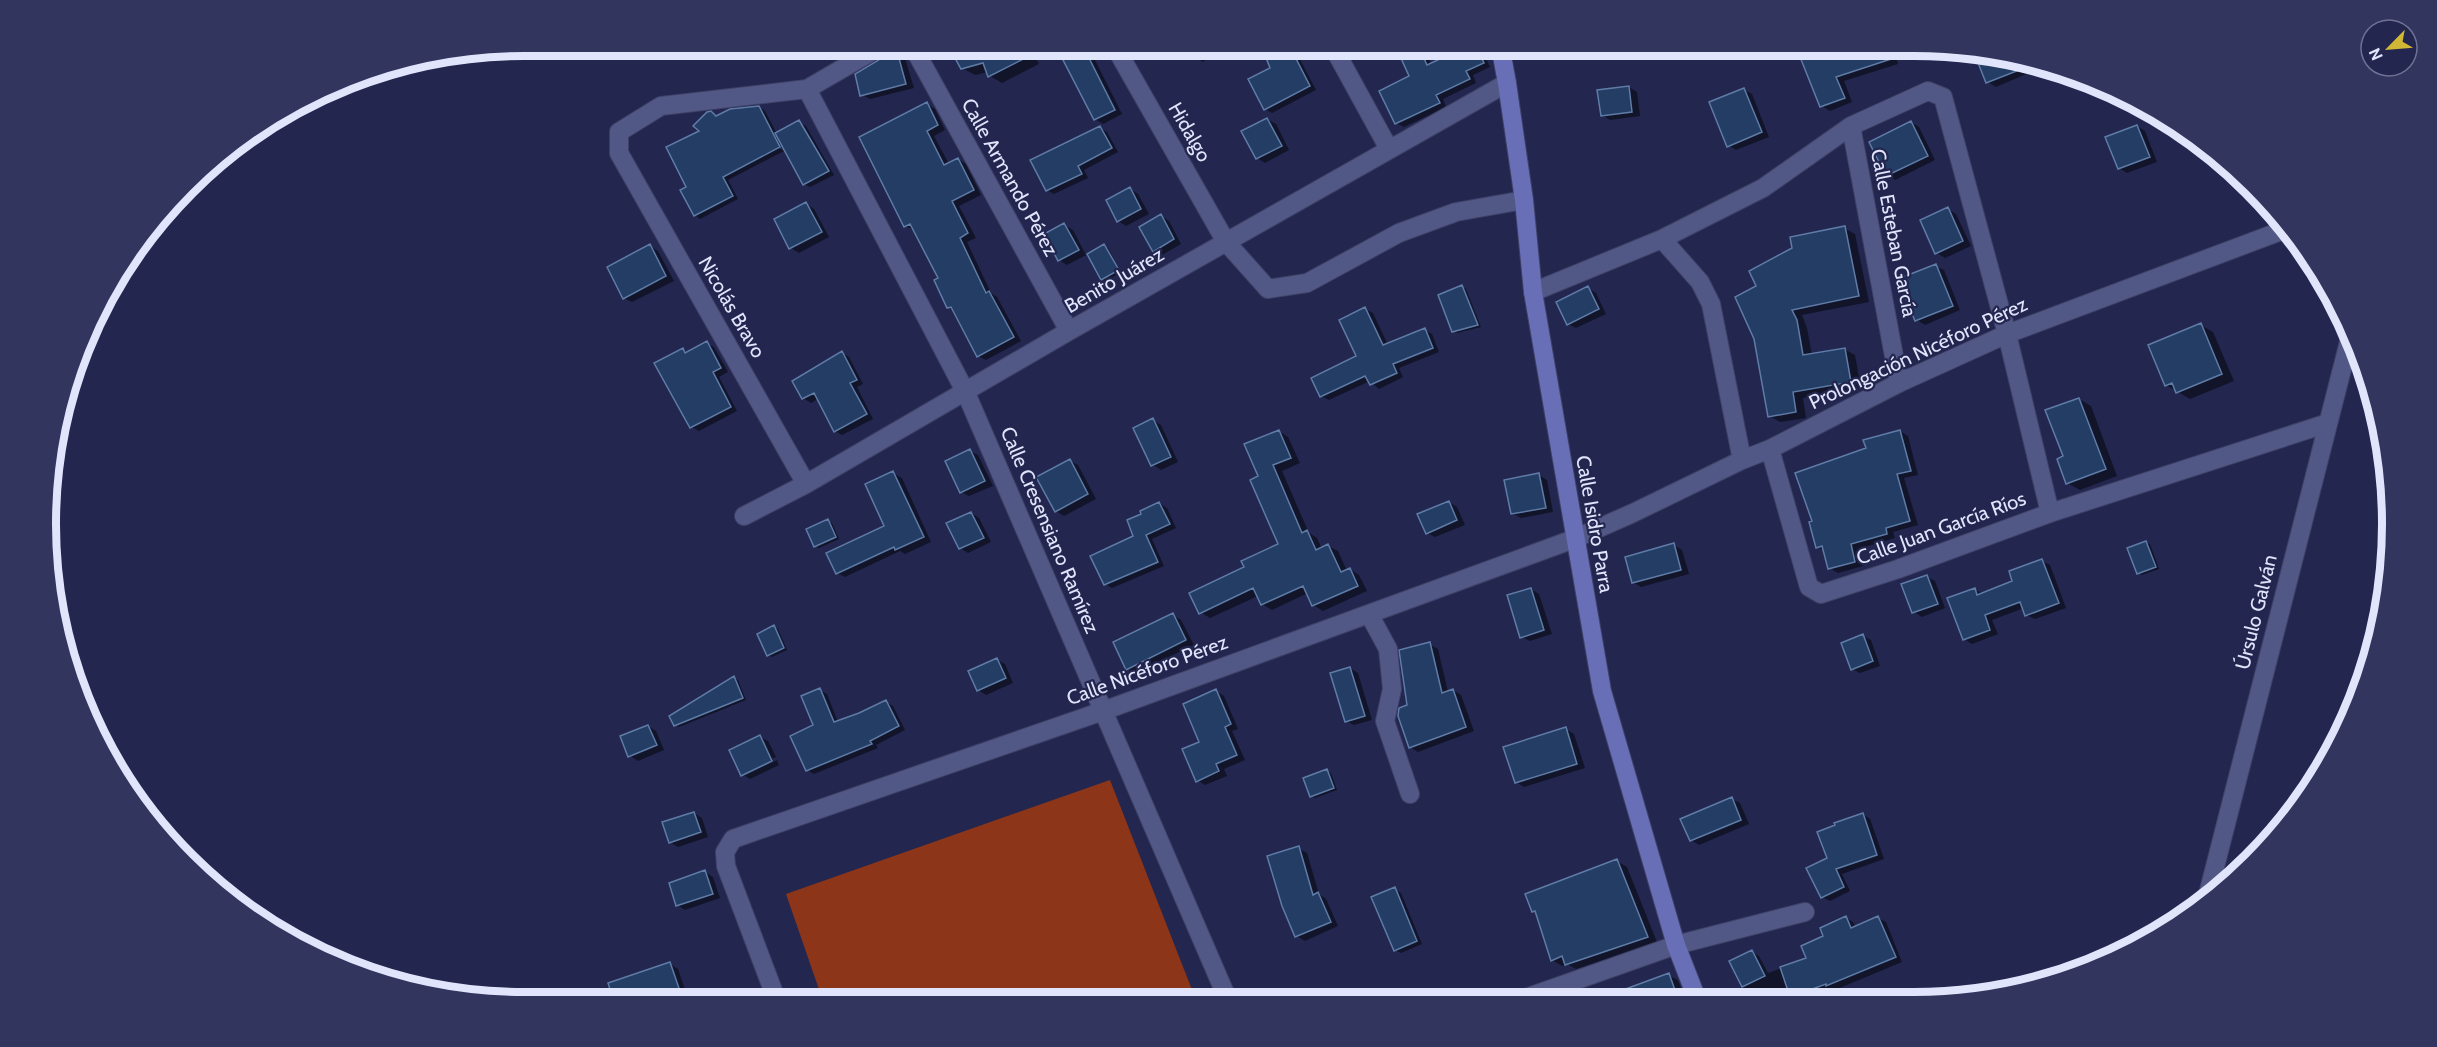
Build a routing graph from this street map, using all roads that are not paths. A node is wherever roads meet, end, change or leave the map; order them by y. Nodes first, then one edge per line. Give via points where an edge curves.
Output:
1 (864, 56) edge
2 (918, 56) edge
3 (1120, 56) edge
4 (1338, 56) edge
5 (1502, 56) edge
6 (1508, 83) junction
7 (807, 89) junction
8 (1851, 126) junction
9 (1389, 149) junction
10 (1524, 200) junction
11 (2279, 232) edge
12 (1662, 238) junction
13 (1226, 242) junction
14 (1533, 292) junction
15 (1069, 331) junction
16 (2007, 334) junction
17 (2347, 348) edge
18 (1899, 383) junction
19 (966, 393) junction
20 (2328, 423) junction
21 (1770, 449) junction
22 (1742, 460) junction
23 (807, 484) junction
24 (2050, 513) junction
25 (744, 516) dead end
26 (1574, 539) junction
27 (1369, 614) junction
28 (1103, 711) junction
29 (1410, 794) dead end
30 (2210, 885) edge
31 (1804, 912) dead end
32 (1676, 945) junction
33 (774, 992) edge
34 (1225, 992) edge
35 (1543, 992) edge
36 (1694, 992) edge

1 - 7 street
2 - 15 street, Calle Armando Pérez
3 - 13 street, Hidalgo
4 - 9 street
5 - 6 street, Calle Isidro Parra
6 - 9 street, Benito Juárez
6 - 10 street, Calle Isidro Parra
7 - 19 street, Calle Cresensiano Ramírez
7 - 23 street, Nicolás Bravo via 662,106 619,132 619,153
8 - 12 street via 1763,188
8 - 16 street, Calle Juan García Ríos via 1928,91 1943,97
8 - 18 street, Calle Esteban García
9 - 13 street, Benito Juárez
10 - 13 street, Hidalgo via 1456,212 1399,233 1307,283 1268,289
10 - 14 street, Calle Isidro Parra
11 - 16 street, Prolongación Nicéforo Pérez
12 - 14 street
12 - 22 street via 1700,282 1711,304
13 - 15 street, Benito Juárez
14 - 26 street, Calle Isidro Parra
15 - 19 street, Benito Juárez
16 - 18 street, Prolongación Nicéforo Pérez
16 - 24 street, Calle Juan García Ríos
17 - 20 street, Úrsulo Galván
18 - 21 street, Prolongación Nicéforo Pérez
19 - 23 street, Benito Juárez
19 - 28 street, Calle Cresensiano Ramírez
20 - 24 street
20 - 30 street, Úrsulo Galván
21 - 22 street, Prolongación Nicéforo Pérez
21 - 24 street, Calle Juan García Ríos via 1809,587 1821,594
22 - 26 street, Prolongación Nicéforo Pérez
23 - 25 street, Benito Juárez
26 - 27 street, Calle Nicéforo Pérez
26 - 32 street, Calle Isidro Parra via 1602,691
27 - 28 street, Calle Nicéforo Pérez
27 - 29 street via 1388,649 1392,689 1385,722
28 - 33 street, Calle Nicéforo Pérez via 733,838 725,852 726,866
28 - 34 street, Calle Cresensiano Ramírez
31 - 32 street
32 - 35 street
32 - 36 street, Calle Isidro Parra

